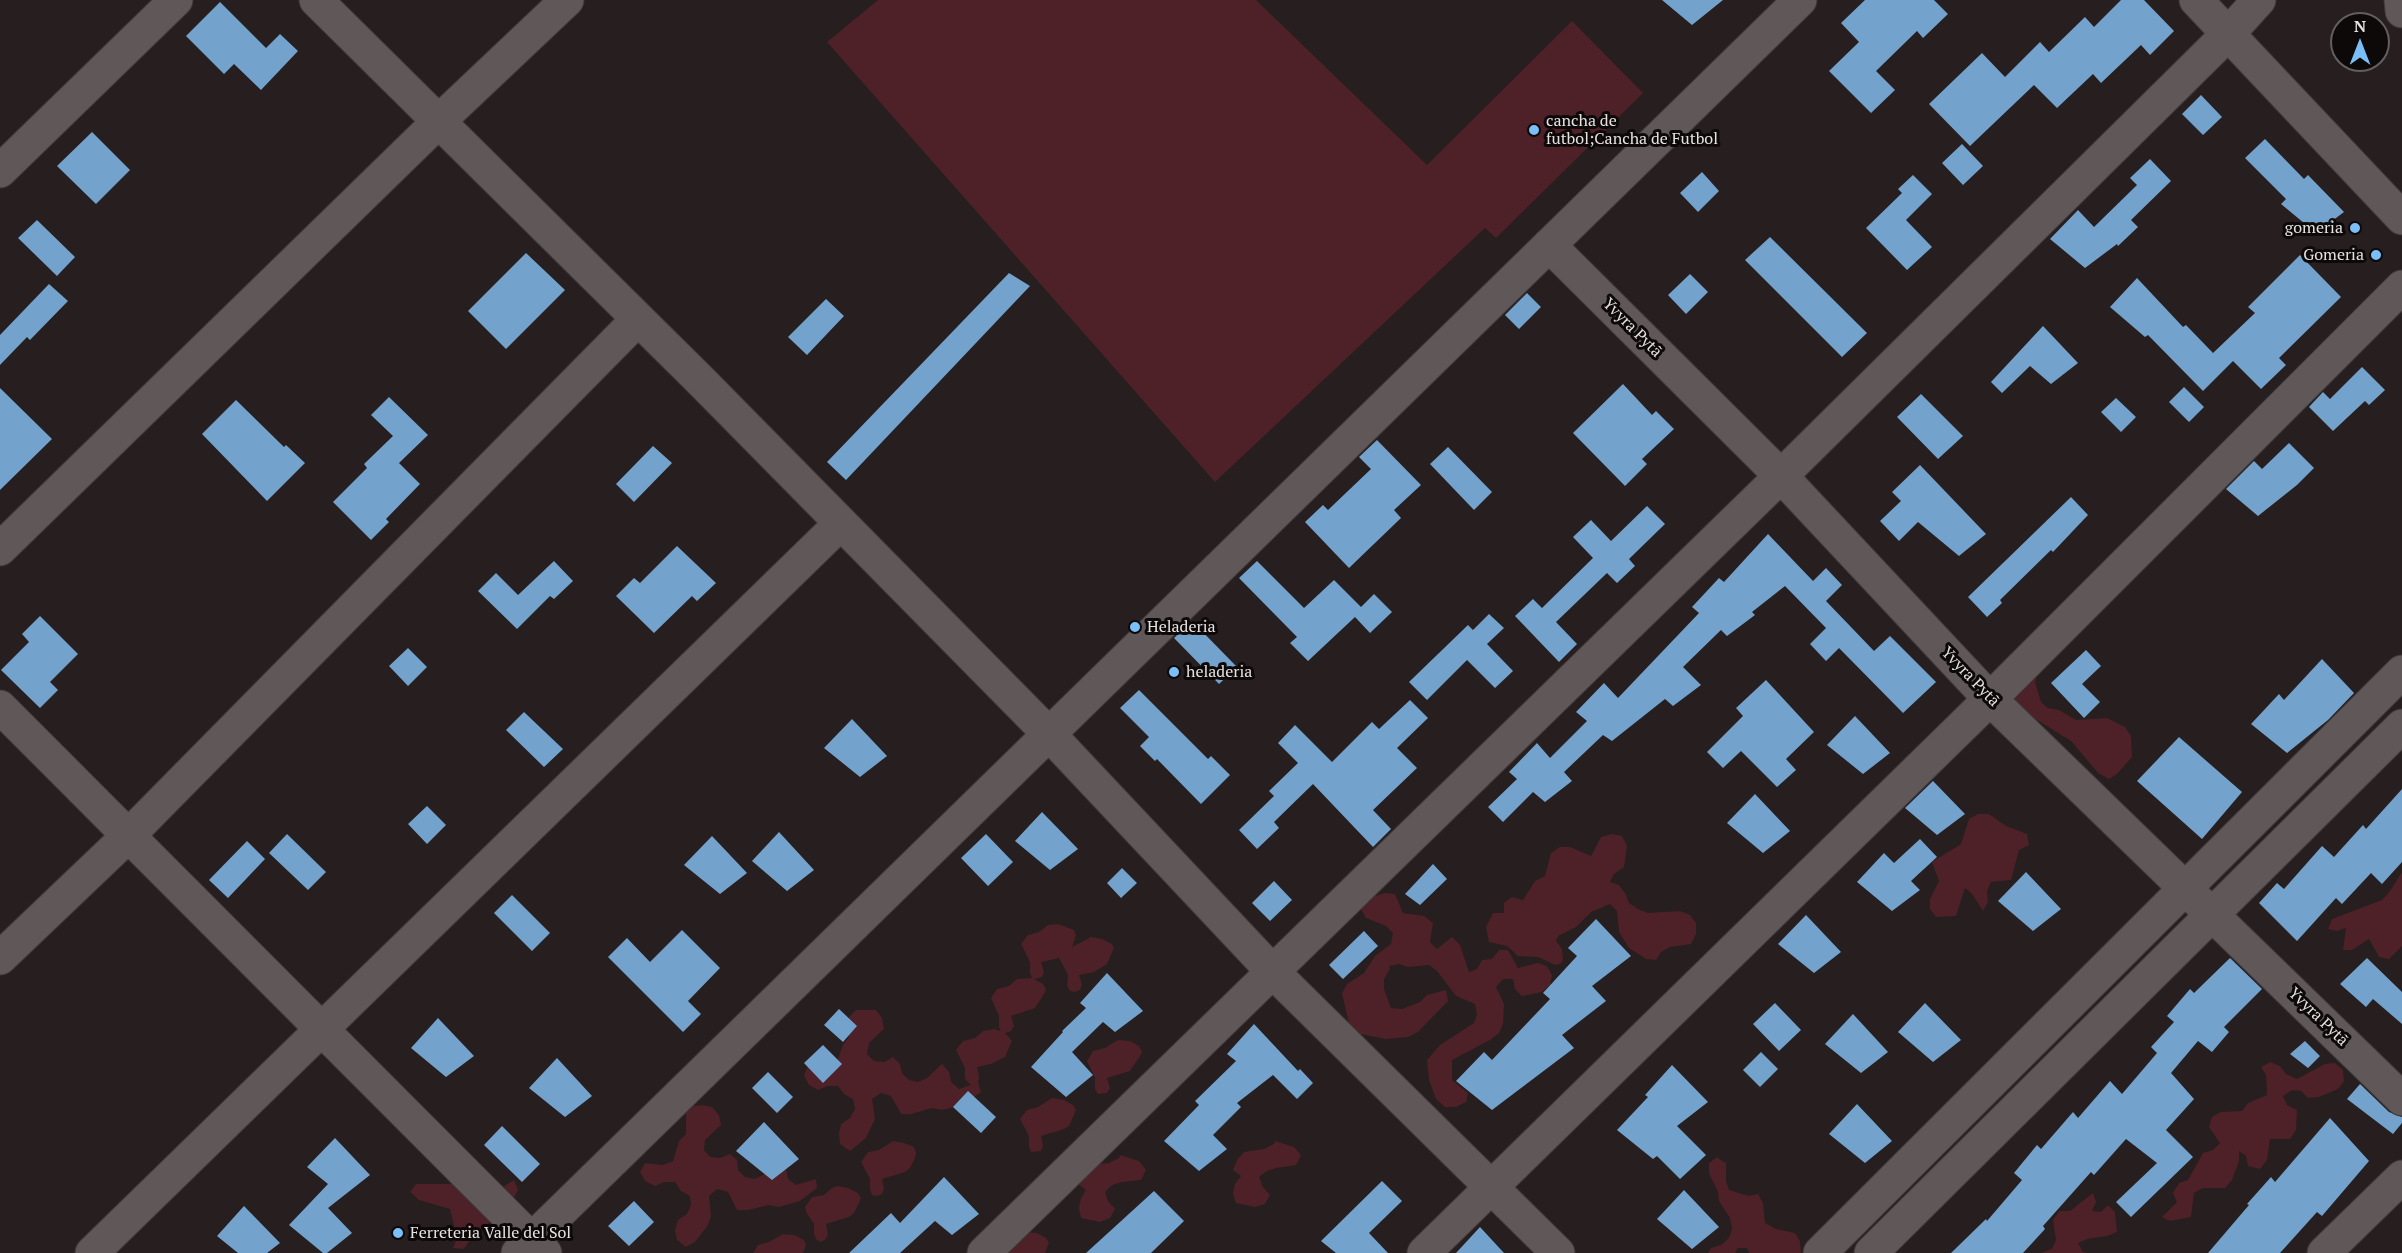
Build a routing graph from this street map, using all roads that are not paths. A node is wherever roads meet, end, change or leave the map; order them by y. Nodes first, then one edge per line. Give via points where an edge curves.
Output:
1 (176, 0) edge
2 (316, 0) edge
3 (567, 0) edge
4 (1800, 0) edge
5 (2196, 0) edge
6 (2259, 0) edge
7 (2400, 0) edge
8 (2402, 11) edge
9 (2229, 33) junction
10 (438, 122) junction
11 (0, 171) edge
12 (2402, 218) edge
13 (1549, 245) junction
14 (2402, 287) edge
15 (638, 319) junction
16 (1780, 476) junction
17 (841, 523) junction
18 (0, 549) edge
19 (2402, 672) edge
20 (1990, 699) junction
21 (0, 707) edge
22 (2402, 726) edge
23 (1048, 733) junction
24 (128, 836) junction
25 (2186, 888) junction
26 (2213, 915) junction
27 (0, 958) edge
28 (1272, 971) junction
29 (321, 1029) junction
30 (2402, 1099) edge
31 (2402, 1177) edge
32 (1492, 1186) junction
33 (532, 1249) edge
34 (92, 1253) edge
35 (984, 1253) edge
36 (1424, 1253) edge
37 (1558, 1253) edge
38 (1821, 1253) edge
39 (1870, 1253) edge
40 (2324, 1253) edge

1 - 11 street
2 - 10 street
3 - 10 street
4 - 13 street
5 - 9 street
6 - 9 street
7 - 8 street
9 - 12 street
9 - 16 street
10 - 15 street
10 - 18 street
13 - 16 street, Yvyra Pytã
13 - 23 street
14 - 20 street
15 - 17 street
15 - 24 street
16 - 20 street, Yvyra Pytã
16 - 28 street
17 - 23 street
17 - 29 street
19 - 25 street
20 - 25 street, Yvyra Pytã
20 - 32 street
21 - 24 street
22 - 26 street
23 - 28 street
23 - 33 street
24 - 27 street
24 - 29 street
25 - 26 street, Yvyra Pytã
25 - 38 street
26 - 30 street, Yvyra Pytã
26 - 39 street
28 - 32 street
28 - 35 street
29 - 33 street
29 - 34 street
31 - 40 street
32 - 36 street
32 - 37 street

